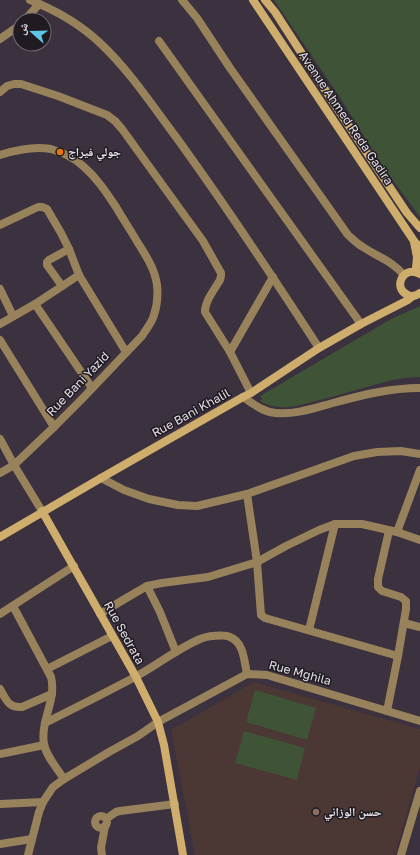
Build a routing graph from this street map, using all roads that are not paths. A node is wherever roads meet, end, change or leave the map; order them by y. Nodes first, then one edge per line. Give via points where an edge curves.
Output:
1 (30, 0) edge
2 (182, 0) edge
3 (253, 0) edge
4 (266, 0) edge
5 (39, 4) junction
6 (32, 12) edge
7 (12, 31) edge
8 (0, 39) edge
9 (159, 41) dead end
10 (0, 92) edge
11 (0, 156) edge
12 (0, 225) edge
13 (420, 228) edge
14 (414, 241) junction
15 (420, 248) edge
16 (69, 249) junction
17 (414, 270) edge
18 (79, 275) junction
19 (274, 277) junction
20 (62, 286) junction
21 (400, 286) junction
22 (0, 289) edge
23 (416, 295) edge
24 (35, 304) junction
25 (392, 308) junction
26 (13, 316) junction
27 (0, 324) edge
28 (361, 324) junction
29 (0, 340) edge
30 (319, 348) junction
31 (126, 352) junction
32 (230, 352) junction
33 (92, 388) junction
34 (420, 388) edge
35 (247, 395) junction
36 (54, 427) junction
37 (0, 439) edge
38 (420, 454) edge
39 (14, 465) junction
40 (420, 470) edge
41 (0, 473) edge
42 (101, 478) junction
43 (247, 494) junction
44 (42, 511) junction
45 (335, 524) junction
46 (388, 531) junction
47 (397, 532) junction
48 (0, 537) edge
49 (420, 540) edge
50 (257, 562) junction
51 (74, 566) junction
52 (147, 586) junction
53 (13, 606) junction
54 (0, 614) edge
55 (100, 614) junction
56 (404, 624) junction
57 (420, 627) edge
58 (309, 630) junction
59 (112, 636) junction
60 (176, 652) junction
61 (398, 656) junction
62 (47, 669) junction
63 (247, 674) junction
64 (136, 677) junction
65 (0, 689) edge
66 (52, 694) junction
67 (387, 711) junction
68 (420, 721) edge
69 (158, 722) junction
70 (45, 723) junction
71 (44, 745) junction
72 (0, 754) edge
73 (64, 779) junction
74 (420, 791) edge
75 (43, 802) junction
76 (0, 804) edge
77 (175, 804) junction
78 (32, 839) junction
79 (0, 844) edge
80 (28, 855) edge
81 (102, 855) edge
82 (183, 855) edge
83 (401, 855) edge

1 - 5 street
2 - 17 street via 348,235 364,248 398,268
3 - 14 street, Avenue Ahmed Reda Gadira
4 - 13 street, Avenue Ahmed Reda Gadira via 407,213
5 - 6 street
5 - 19 street via 82,28 100,42 128,73
7 - 8 street
9 - 28 street
10 - 32 street via 7,86 21,84 107,115 115,121 203,241 221,273 205,312
11 - 31 street, Rue Bani Yazid via 33,148 50,149 70,157 83,166 104,188 153,269 157,285 154,315 149,326
12 - 16 street via 38,207 44,207 62,233
14 - 15 street, Avenue Ahmed Reda Gadira
14 - 17 street via 417,257
16 - 18 street
16 - 20 street via 47,262
17 - 21 street via 402,278
18 - 20 street
18 - 31 street
19 - 30 street
19 - 32 street
20 - 24 street
21 - 23 street, Rue Bani Khalil via 405,294
21 - 25 street
22 - 26 street
23 - 25 street, Rue Bani Khalil
24 - 26 street
24 - 33 street
25 - 28 street, Rue Bani Khalil
26 - 27 street
28 - 30 street, Rue Bani Khalil
29 - 36 street
30 - 35 street, Rue Bani Khalil
31 - 33 street, Rue Bani Yazid
32 - 35 street
33 - 36 street, Rue Bani Yazid
34 - 35 street via 381,391 290,413 275,413 258,408
35 - 42 street, Rue Bani Khalil
36 - 39 street, Rue Bani Yazid
37 - 39 street, Rue Sedrata
38 - 43 street via 401,451 354,456
39 - 41 street, Rue Bani Yazid
39 - 44 street, Rue Sedrata
40 - 47 street
42 - 43 street via 124,490 178,505 197,506
42 - 44 street, Rue Bani Khalil
43 - 50 street
44 - 48 street, Rue Bani Khalil
44 - 51 street, Rue Sedrata
45 - 46 street via 362,524
45 - 50 street
45 - 58 street
46 - 47 street
46 - 56 street via 378,587 406,601
47 - 49 street
50 - 52 street via 208,577
50 - 58 street via 261,614 265,618
51 - 53 street
51 - 55 street, Rue Sedrata
52 - 55 street
52 - 60 street
53 - 54 street
53 - 62 street
55 - 59 street, Rue Sedrata
56 - 57 street
56 - 61 street
58 - 61 street
59 - 62 street
59 - 64 street, Rue Sedrata
60 - 63 street via 202,638 229,636 241,647
60 - 64 street
61 - 67 street
62 - 66 street via 52,681
63 - 67 street, Rue Mghila via 267,675
63 - 69 street
64 - 69 street, Rue Sedrata
64 - 70 street
65 - 66 street via 10,704 17,707
66 - 70 street
67 - 68 street, Rue Mghila
69 - 73 street
69 - 77 street, Rue Sedrata
70 - 71 street
71 - 72 street
71 - 73 street
73 - 75 street via 53,787
74 - 83 street
75 - 76 street
75 - 78 street
77 - 81 street via 116,812 106,823
77 - 82 street, Rue Sedrata
78 - 79 street
78 - 80 street

